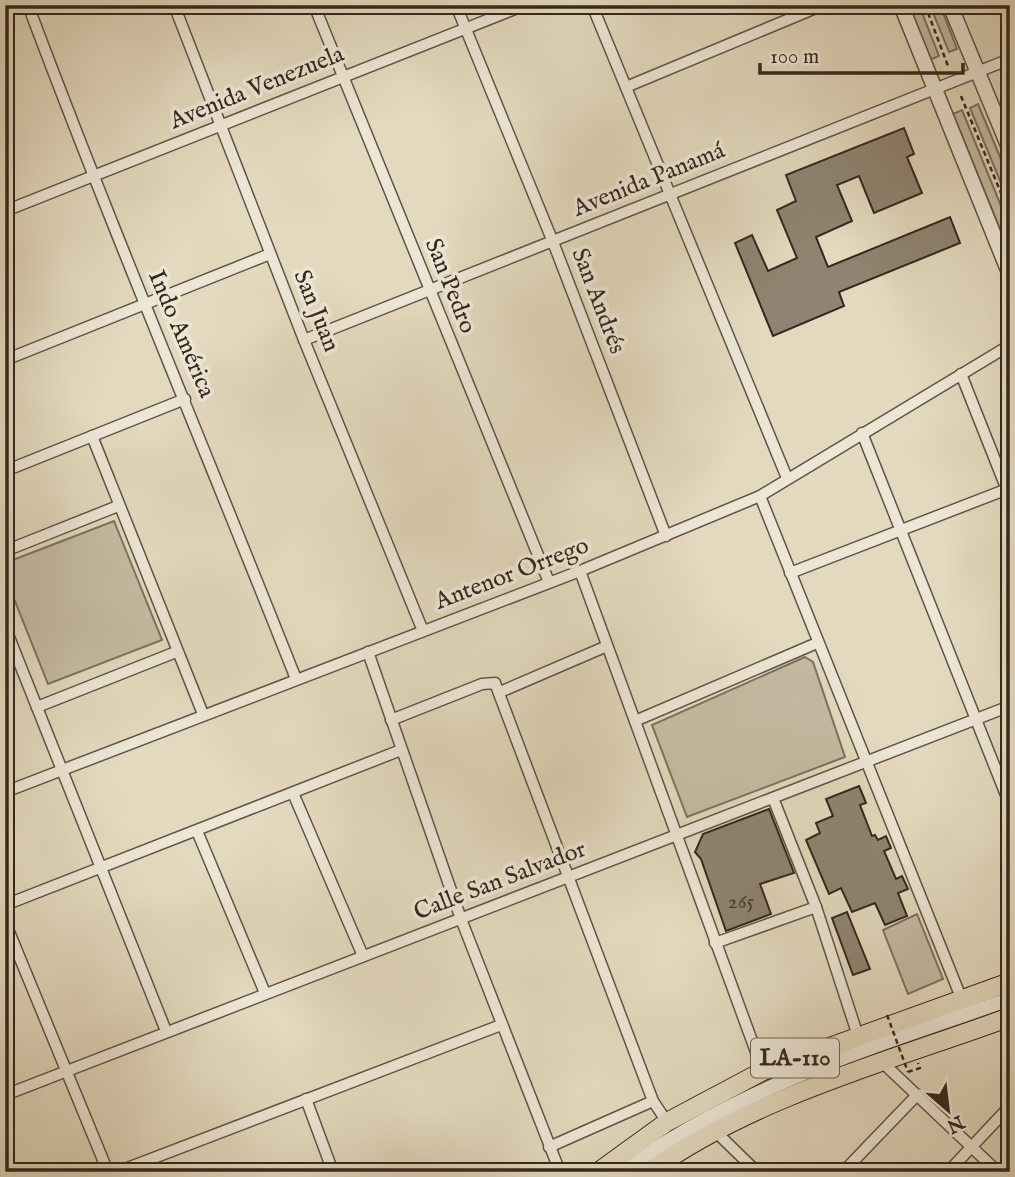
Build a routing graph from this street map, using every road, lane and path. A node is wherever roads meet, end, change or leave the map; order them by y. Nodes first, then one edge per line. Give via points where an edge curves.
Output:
1 (28, 5) edge
2 (174, 5) edge
3 (314, 5) edge
4 (456, 5) edge
5 (525, 5) edge
6 (592, 5) edge
7 (823, 5) edge
8 (901, 5) edge
9 (925, 5) edge
10 (950, 5) edge
11 (466, 30) junction
12 (1010, 59) edge
13 (948, 66) dead end
14 (978, 72) junction
15 (342, 76) junction
16 (626, 86) junction
17 (935, 89) junction
18 (961, 96) dead end
19 (220, 125) junction
20 (1010, 150) edge
21 (93, 177) junction
22 (672, 194) junction
23 (5, 211) edge
24 (1010, 215) edge
25 (553, 242) junction
26 (271, 254) junction
27 (1010, 275) edge
28 (429, 290) junction
29 (145, 304) junction
30 (304, 340) junction
31 (1010, 345) edge
32 (5, 360) edge
33 (961, 374) junction
34 (185, 400) junction
35 (862, 433) junction
36 (92, 436) junction
37 (5, 471) edge
38 (787, 478) junction
39 (1009, 491) edge
40 (760, 496) junction
41 (118, 506) junction
42 (900, 530) junction
43 (666, 536) junction
44 (5, 551) edge
45 (580, 571) junction
46 (790, 573) junction
47 (549, 582) junction
48 (5, 627) edge
49 (423, 631) junction
50 (817, 643) junction
51 (607, 646) junction
52 (176, 652) junction
53 (368, 652) junction
54 (296, 679) junction
55 (498, 687) junction
56 (1010, 706) edge
57 (37, 707) junction
58 (203, 714) junction
59 (976, 719) junction
60 (391, 720) junction
61 (635, 721) junction
62 (401, 750) junction
63 (865, 762) junction
64 (63, 770) junction
65 (5, 792) edge
66 (293, 793) junction
67 (773, 798) junction
68 (1010, 805) edge
69 (197, 831) junction
70 (677, 836) junction
71 (102, 869) junction
72 (568, 878) junction
73 (5, 905) edge
74 (816, 907) junction
75 (461, 919) junction
76 (5, 922) edge
77 (715, 943) junction
78 (363, 956) junction
79 (1010, 982) edge
80 (265, 993) junction
81 (1010, 999) edge
82 (962, 1000) junction
83 (887, 1015) dead end
84 (1010, 1017) edge
85 (501, 1025) junction
86 (166, 1031) junction
87 (858, 1036) junction
88 (883, 1063) junction
89 (920, 1068) dead end
90 (67, 1069) junction
91 (763, 1071) junction
92 (5, 1095) edge
93 (916, 1095) junction
94 (306, 1099) junction
95 (653, 1101) junction
96 (1010, 1106) edge
97 (667, 1122) junction
98 (715, 1131) junction
99 (549, 1147) junction
100 (971, 1147) junction
101 (108, 1172) edge
102 (117, 1172) edge
103 (334, 1172) edge
104 (560, 1172) edge
105 (598, 1172) edge
106 (622, 1172) edge
107 (649, 1172) edge
108 (757, 1172) edge
109 (843, 1172) edge
110 (948, 1172) edge
111 (998, 1172) edge

1 - 21 street, Indo América
2 - 19 street, San Juan
3 - 15 street, San Pedro
4 - 11 street, San Andrés
5 - 11 street, Avenida Venezuela
6 - 16 street
7 - 16 street
8 - 17 street
9 - 13 path
10 - 14 street
11 - 15 street, Avenida Venezuela
11 - 25 street, San Andrés
12 - 14 street, Avenida Panamá
14 - 17 street, Avenida Panamá
14 - 20 street
15 - 19 street, Avenida Venezuela
15 - 28 street, San Pedro
16 - 22 street
17 - 22 street, Avenida Panamá
17 - 27 street
18 - 24 path
19 - 21 street, Avenida Venezuela
19 - 26 street, San Juan
21 - 23 street, Avenida Venezuela
21 - 29 street, Indo América
22 - 25 street, Avenida Panamá
22 - 38 street
25 - 28 street, Avenida Panamá
25 - 43 street, San Andrés
26 - 29 street
26 - 30 street, San Juan
28 - 30 street, Avenida Panamá
28 - 47 street, San Pedro
29 - 32 street
29 - 34 street, Indo América
30 - 49 street, San Juan
31 - 33 street, Antenor Orrego
33 - 35 street, Antenor Orrego
33 - 39 street
34 - 36 street
34 - 54 street, Indo América
35 - 38 street, Antenor Orrego
35 - 42 street
36 - 37 street
36 - 41 street
38 - 40 street, Antenor Orrego
39 - 42 street
40 - 43 street, Antenor Orrego
40 - 46 street
41 - 44 street
41 - 52 street
42 - 46 street
42 - 59 street
43 - 45 street, Antenor Orrego
45 - 47 street, Antenor Orrego
45 - 51 street
46 - 50 street
47 - 49 street, Antenor Orrego
48 - 57 street
49 - 53 street, Antenor Orrego
50 - 61 street
50 - 63 street
51 - 55 street
51 - 61 street
52 - 57 street
52 - 58 street
53 - 54 street, Antenor Orrego
53 - 60 street
54 - 58 street, Antenor Orrego
55 - 60 street via 482,684
55 - 72 street
56 - 59 street, Calle San Salvador
57 - 64 street
58 - 64 street, Antenor Orrego
59 - 63 street, Calle San Salvador
59 - 68 street
60 - 62 street
61 - 70 street
62 - 66 street
62 - 75 street
63 - 67 street, Calle San Salvador
63 - 82 street
64 - 65 street, Antenor Orrego
64 - 71 street
66 - 69 street
66 - 78 street
67 - 70 street, Calle San Salvador
67 - 74 street
69 - 71 street
69 - 80 street
70 - 72 street, Calle San Salvador
70 - 77 street
71 - 73 street
71 - 86 street
72 - 75 street, Calle San Salvador
72 - 95 street
74 - 77 street
74 - 87 street
75 - 78 street, Calle San Salvador
75 - 85 street
76 - 90 street
77 - 91 street
78 - 80 street, Calle San Salvador
79 - 82 main road, LA-110
80 - 86 street, Calle San Salvador
81 - 106 street via 749,1095 682,1131
82 - 87 main road, LA-110
83 - 89 path, bridge via 908,1072
84 - 88 main road, LA-110
85 - 94 street
85 - 99 street
86 - 90 street, Calle San Salvador
87 - 91 main road, LA-110
88 - 93 street
88 - 98 main road, LA-110
90 - 92 street, Calle San Salvador
90 - 101 street
91 - 97 main road, LA-110
93 - 100 street
93 - 109 street
94 - 102 street
94 - 103 street
95 - 97 street
95 - 99 street
96 - 100 street
97 - 105 main road, LA-110
98 - 107 main road, LA-110
98 - 108 street
99 - 104 street
100 - 110 street
100 - 111 street

